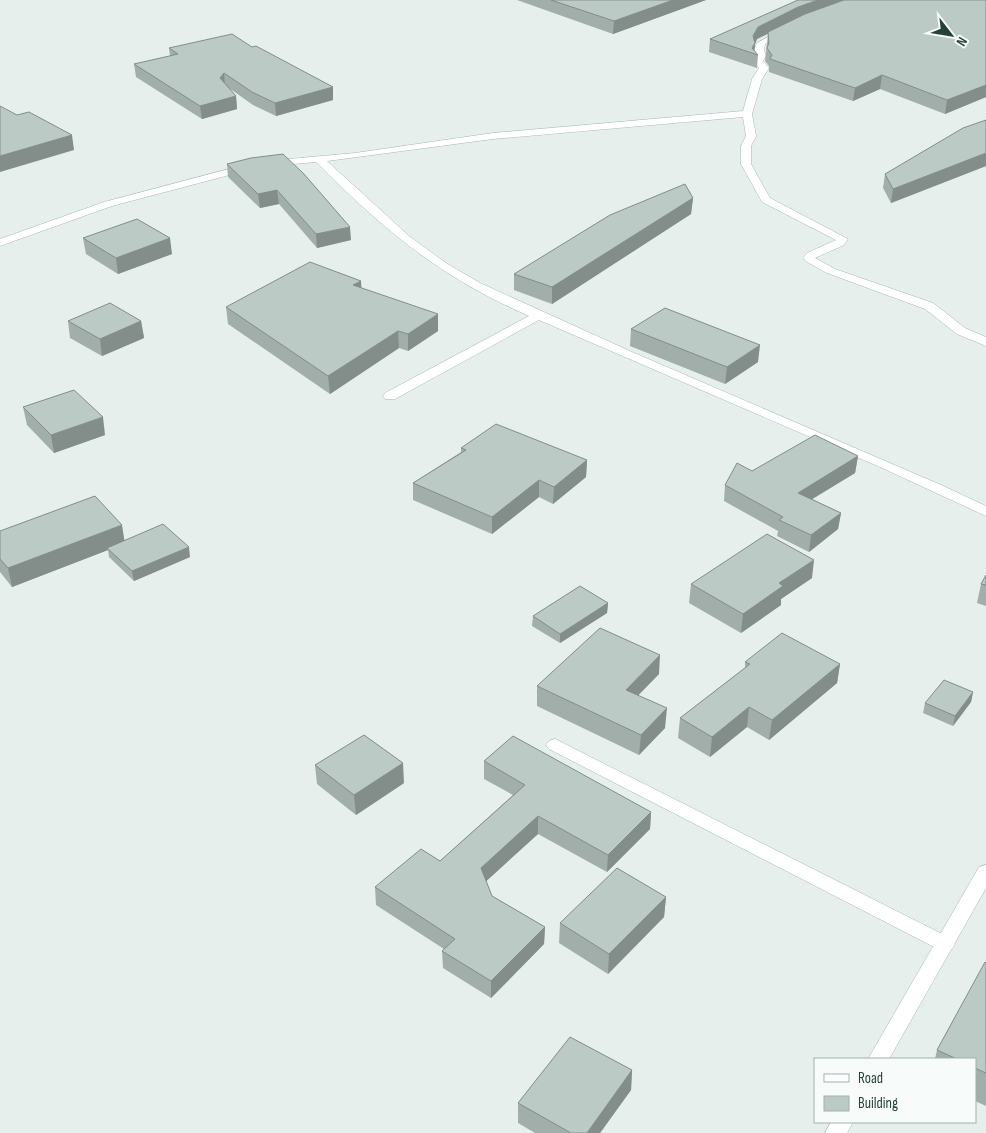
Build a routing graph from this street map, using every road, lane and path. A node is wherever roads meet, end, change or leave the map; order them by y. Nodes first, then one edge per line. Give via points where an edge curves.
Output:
1 (792, 27) edge
2 (747, 114) junction
3 (319, 159) junction
4 (0, 243) edge
5 (540, 315) junction
6 (986, 342) edge
7 (390, 396) dead end
8 (986, 512) edge
9 (555, 745) dead end
10 (986, 872) edge
11 (945, 944) junction
12 (879, 1058) edge

1 - 2 street via 761,43 758,61 764,68 757,79
2 - 3 street via 492,136
2 - 6 street via 750,136 746,146 746,164 764,198 842,239 811,255 810,260 831,271 929,306 961,330
3 - 4 street via 225,172 91,210
3 - 5 street via 373,213 461,278
5 - 7 street
5 - 8 street via 632,358 909,474
9 - 11 street
10 - 11 street
11 - 12 street

